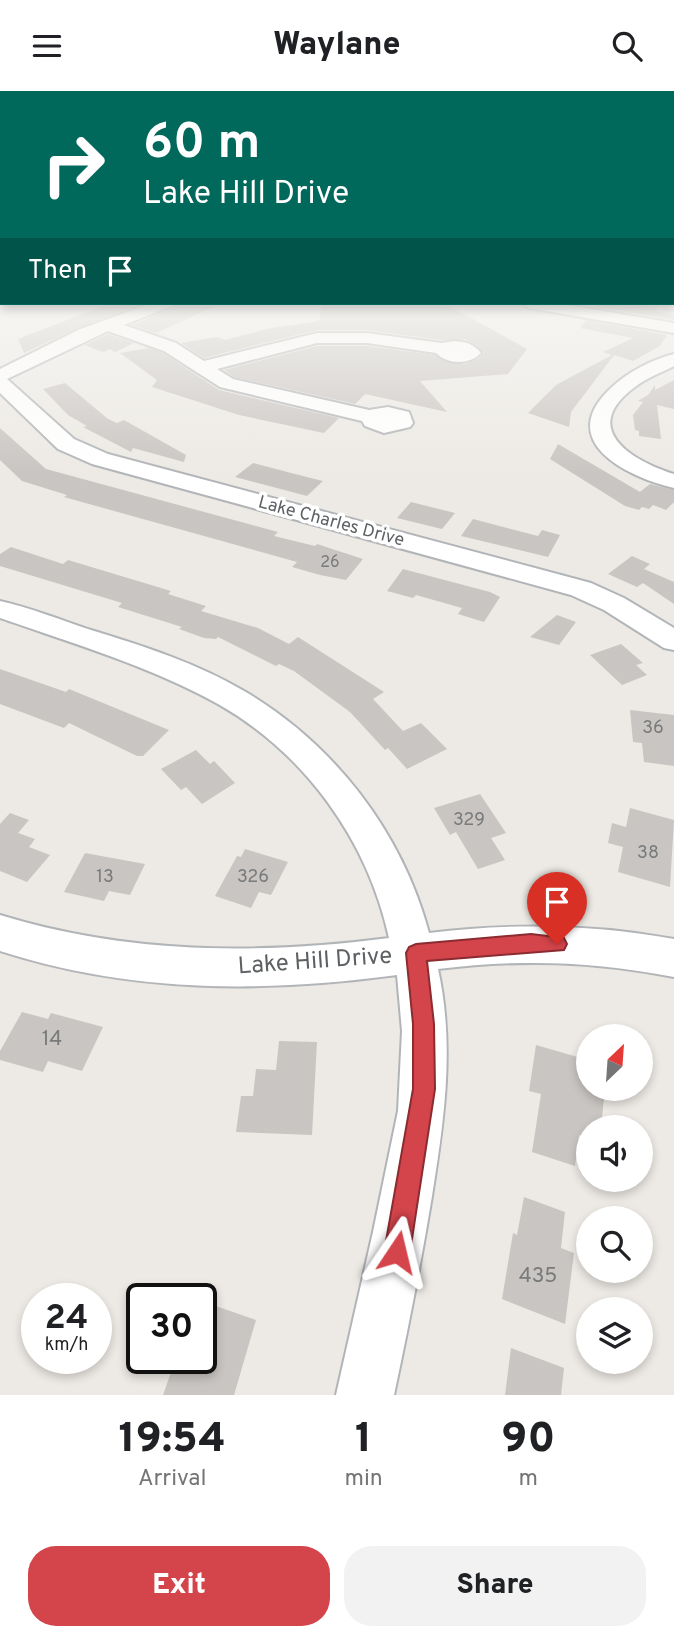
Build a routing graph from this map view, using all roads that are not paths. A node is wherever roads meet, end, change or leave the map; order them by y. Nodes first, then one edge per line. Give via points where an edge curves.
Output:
1 (56, 350) edge
2 (174, 350) edge
3 (270, 350) edge
4 (674, 359) edge
5 (201, 367) junction
6 (0, 375) edge
7 (0, 383) edge
8 (372, 417) dead end
9 (674, 481) edge
10 (0, 609) edge
11 (674, 641) edge
12 (0, 933) edge
13 (416, 953) junction
14 (674, 958) edge
15 (365, 1395) edge

1 - 6 street
2 - 5 street
3 - 5 street
4 - 9 street via 615,394 599,418 598,428 605,445 617,456
5 - 8 street via 240,388
7 - 11 street, Lake Charles Drive via 66,444 100,459 581,589
10 - 13 street via 197,680 292,739 349,802 371,837 393,879
12 - 13 street, Lake Hill Drive via 60,951 117,961 205,968 292,967
13 - 14 street, Lake Hill Drive via 531,943
13 - 15 street via 424,1024 424,1089 397,1252

